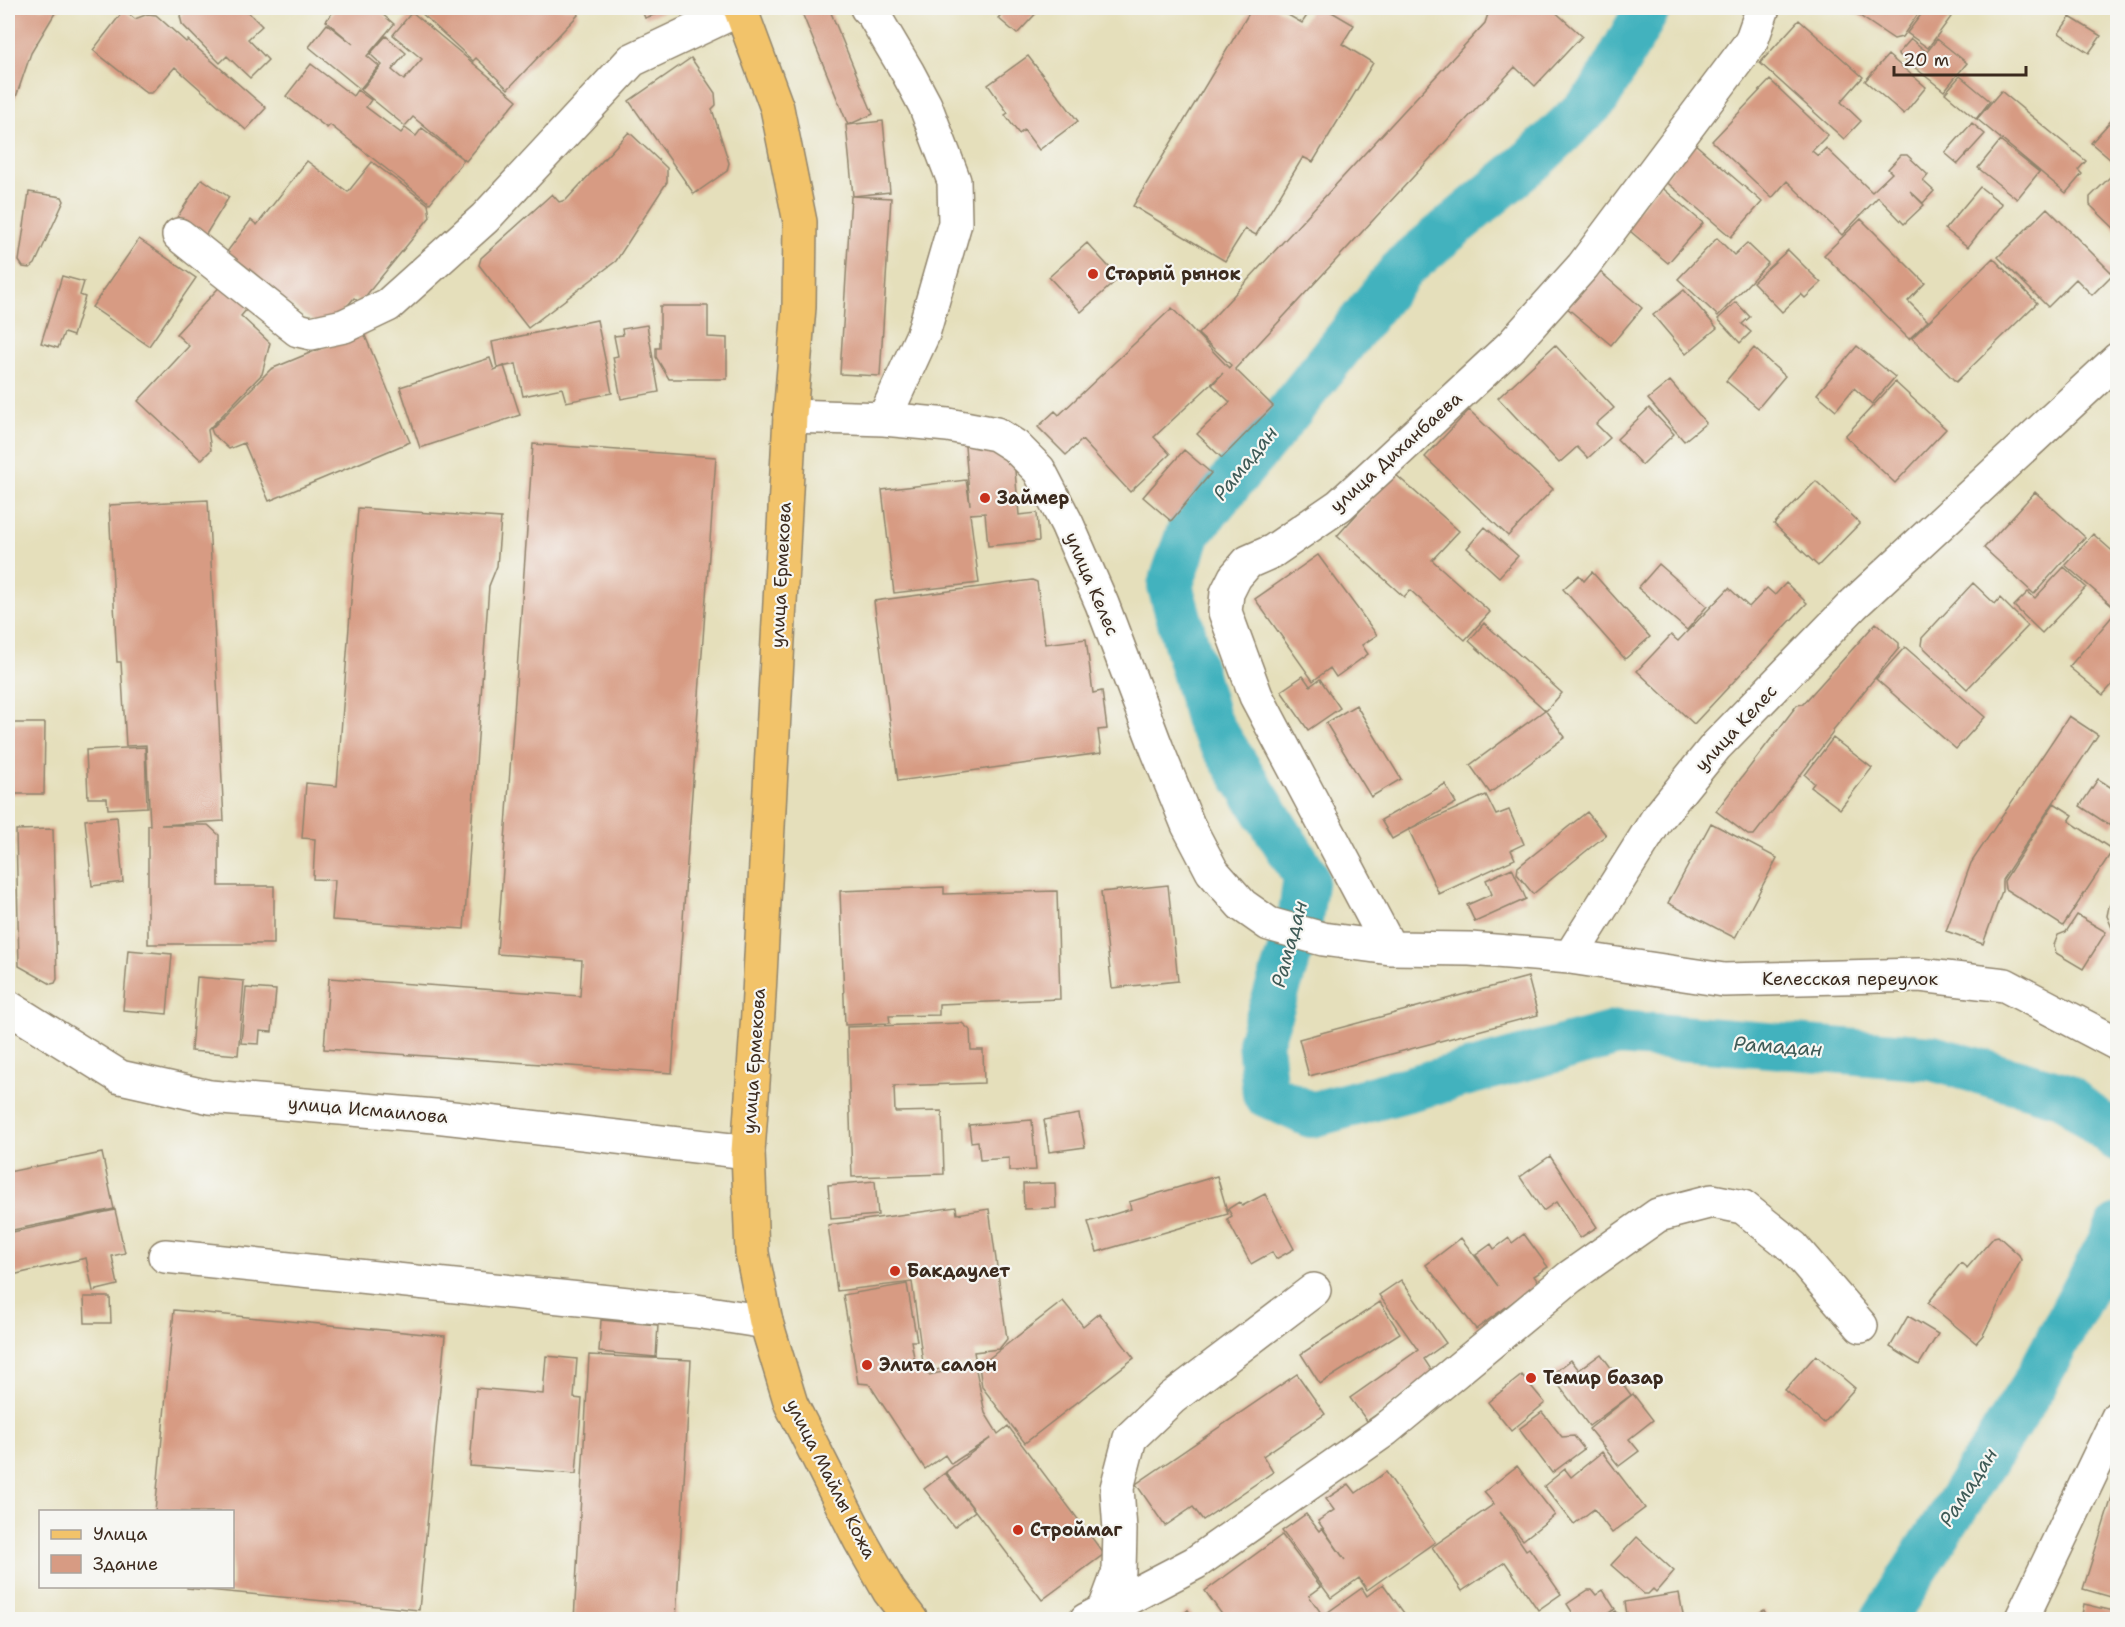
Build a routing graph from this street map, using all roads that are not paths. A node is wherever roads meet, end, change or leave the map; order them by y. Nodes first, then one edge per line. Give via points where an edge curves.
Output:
1 (740, 8) edge
2 (867, 8) edge
3 (1763, 8) edge
4 (179, 235) dead end
5 (2118, 359) edge
6 (790, 416) junction
7 (884, 419) junction
8 (1390, 948) junction
9 (1570, 957) junction
10 (8, 1008) edge
11 (2118, 1044) edge
12 (748, 1152) junction
13 (165, 1256) dead end
14 (1314, 1290) dead end
15 (766, 1322) junction
16 (1861, 1326) dead end
17 (2118, 1417) edge
18 (1096, 1614) edge
19 (911, 1620) edge
20 (2021, 1620) edge

1 - 4 street via 632,60 485,218 388,305 344,326 312,333 298,330
1 - 6 main road, улица Ермекова via 777,108 800,222 800,307
2 - 7 street via 925,105 954,181 955,223 923,334
3 - 8 street, улица Диханбаева via 1751,42 1738,60 1583,266 1512,345 1340,506 1273,551 1248,562 1227,593 1225,612 1256,696
5 - 9 street, улица Келес via 1853,605 1716,746 1657,819
6 - 7 street, улица Келес
6 - 12 main road, улица Ермекова
7 - 8 street, улица Келес via 996,434 1039,470 1102,604 1188,825 1212,871 1242,905 1269,924 1323,939
8 - 9 street
9 - 11 street, Келесская переулок via 1724,980 1920,975 2005,985
10 - 12 street, улица Исмаилова via 120,1077 210,1097 435,1116
12 - 15 main road, улица Майлы Кожа via 752,1252
13 - 15 street via 696,1311
14 - 18 street via 1172,1398 1130,1438 1117,1488 1119,1571
15 - 19 main road, улица Майлы Кожа via 790,1404 888,1590
16 - 18 street via 1793,1247 1743,1208 1712,1201 1658,1215 1570,1277 1385,1430 1195,1563
17 - 20 street

